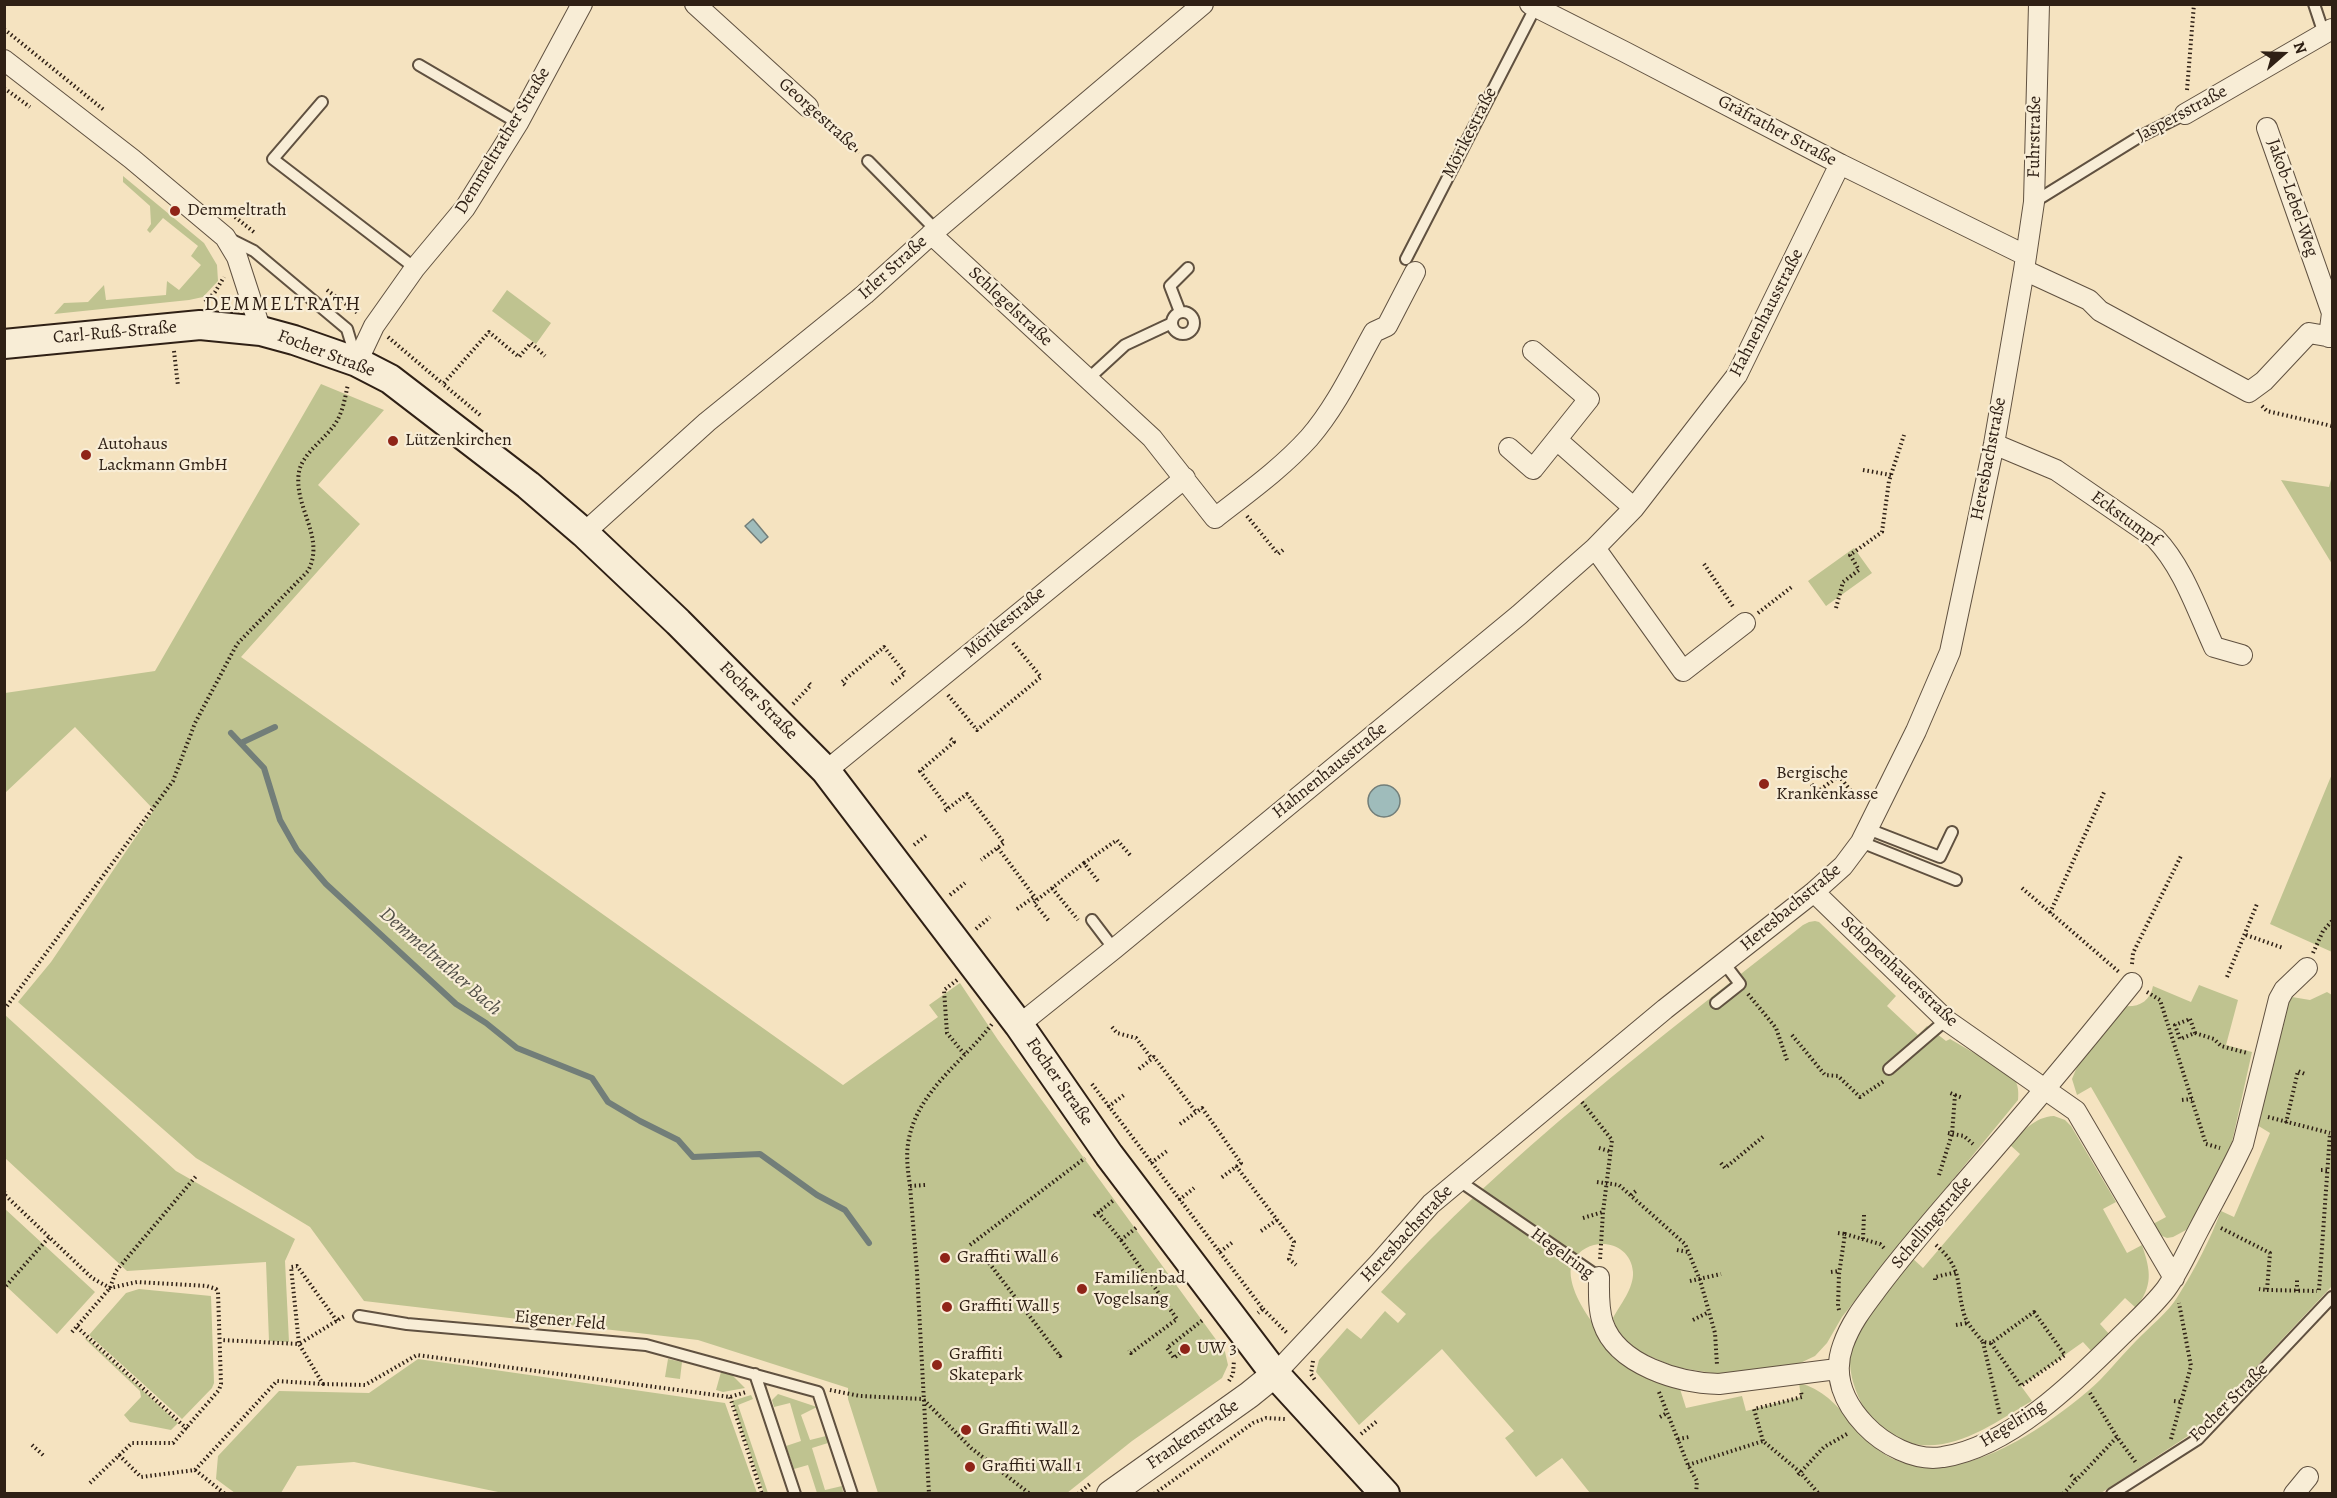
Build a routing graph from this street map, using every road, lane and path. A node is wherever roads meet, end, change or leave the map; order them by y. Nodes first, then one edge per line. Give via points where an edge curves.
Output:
1 (582, 4) edge
2 (695, 4) edge
3 (1203, 4) edge
4 (2039, 4) edge
5 (2194, 4) edge
6 (2314, 4) edge
7 (1532, 6) edge
8 (2328, 31) edge
9 (4, 60) edge
10 (419, 65) dead end
11 (4, 88) edge
12 (322, 102) dead end
13 (808, 107) joint
14 (31, 108) dead end
15 (2185, 114) junction
16 (518, 123) junction
17 (2267, 128) dead end
18 (868, 161) joint
19 (1840, 164) junction
20 (2034, 202) junction
21 (934, 232) junction
22 (225, 237) junction
23 (2025, 262) junction
24 (1410, 265) joint
25 (415, 268) junction
26 (1188, 268) dead end
27 (225, 274) dead end
28 (200, 304) dead end
29 (1180, 312) junction
30 (1172, 322) junction
31 (374, 326) junction
32 (261, 331) junction
33 (2331, 337) edge
34 (4, 344) edge
35 (173, 348) dead end
36 (1533, 351) dead end
37 (545, 356) dead end
38 (353, 371) junction
39 (1088, 379) junction
40 (443, 384) junction
41 (178, 386) dead end
42 (2249, 392) junction
43 (482, 417) dead end
44 (2332, 426) edge
45 (1904, 435) dead end
46 (1557, 440) junction
47 (1994, 444) junction
48 (1509, 448) dead end
49 (1863, 470) dead end
50 (1891, 475) junction
51 (1185, 477) junction
52 (1235, 502) junction
53 (1634, 508) junction
54 (1215, 518) joint
55 (584, 533) junction
56 (1595, 548) junction
57 (1283, 550) dead end
58 (1704, 564) dead end
59 (1793, 586) dead end
60 (1836, 608) dead end
61 (1745, 623) junction
62 (1000, 627) junction
63 (2242, 655) dead end
64 (936, 680) junction
65 (808, 683) dead end
66 (892, 684) dead end
67 (845, 685) dead end
68 (793, 704) dead end
69 (950, 738) dead end
70 (826, 771) junction
71 (1804, 773) dead end
72 (2105, 790) dead end
73 (1879, 806) junction
74 (1952, 832) dead end
75 (928, 834) dead end
76 (1864, 836) junction
77 (914, 845) dead end
78 (998, 848) junction
79 (1130, 855) dead end
80 (2181, 856) dead end
81 (981, 860) dead end
82 (1084, 863) junction
83 (1956, 880) dead end
84 (1098, 881) dead end
85 (965, 883) dead end
86 (1052, 888) junction
87 (2022, 888) dead end
88 (1814, 892) junction
89 (950, 895) dead end
90 (1036, 898) junction
91 (2257, 904) dead end
92 (1017, 909) dead end
93 (2050, 913) junction
94 (990, 917) dead end
95 (1092, 920) joint
96 (1049, 921) dead end
97 (2332, 921) edge
98 (975, 928) dead end
99 (2246, 935) junction
100 (2283, 948) dead end
101 (1114, 949) junction
102 (1724, 963) junction
103 (2307, 968) joint
104 (960, 977) dead end
105 (2227, 977) dead end
106 (2132, 983) junction
107 (1740, 984) junction
108 (1716, 1003) dead end
109 (8, 1006) dead end
110 (1946, 1020) junction
111 (1112, 1027) dead end
112 (1008, 1028) junction
113 (2177, 1032) junction
114 (2195, 1033) junction
115 (2172, 1034) junction
116 (1792, 1035) dead end
117 (965, 1055) junction
118 (2263, 1057) junction
119 (1152, 1059) junction
120 (1787, 1060) dead end
121 (1139, 1069) dead end
122 (1889, 1073) joint
123 (2305, 1074) dead end
124 (1569, 1088) junction
125 (2047, 1089) junction
126 (1950, 1093) dead end
127 (1124, 1095) dead end
128 (1955, 1095) junction
129 (1963, 1098) dead end
130 (2192, 1099) junction
131 (2182, 1100) dead end
132 (1108, 1107) dead end
133 (1196, 1112) junction
134 (2250, 1112) junction
135 (2286, 1122) junction
136 (1180, 1124) dead end
137 (1950, 1133) junction
138 (2331, 1134) edge
139 (1764, 1136) dead end
140 (1079, 1148) dead end
141 (1599, 1148) dead end
142 (1167, 1151) dead end
143 (1612, 1152) junction
144 (2238, 1153) junction
145 (1988, 1156) junction
146 (1721, 1162) dead end
147 (1151, 1163) dead end
148 (1236, 1166) junction
149 (2321, 1170) dead end
150 (2328, 1170) junction
151 (197, 1174) dead end
152 (1939, 1175) dead end
153 (1221, 1178) dead end
154 (1458, 1180) junction
155 (1597, 1182) dead end
156 (1607, 1183) junction
157 (925, 1185) dead end
158 (910, 1186) junction
159 (1194, 1188) dead end
160 (1637, 1190) dead end
161 (5, 1194) edge
162 (1631, 1195) junction
163 (1115, 1198) dead end
164 (1179, 1200) dead end
165 (1098, 1212) junction
166 (1603, 1212) junction
167 (1864, 1215) dead end
168 (1094, 1216) dead end
169 (1583, 1218) dead end
170 (2204, 1219) junction
171 (1277, 1220) junction
172 (1261, 1231) dead end
173 (1838, 1233) dead end
174 (1922, 1233) junction
175 (1845, 1234) junction
176 (50, 1236) junction
177 (1144, 1236) dead end
178 (1863, 1239) junction
179 (1121, 1240) junction
180 (1234, 1241) dead end
181 (969, 1245) dead end
182 (1677, 1250) dead end
183 (1220, 1252) dead end
184 (1688, 1252) junction
185 (1899, 1260) junction
186 (989, 1263) dead end
187 (1296, 1265) dead end
188 (1839, 1271) junction
189 (1831, 1272) dead end
190 (1957, 1272) junction
191 (1722, 1274) dead end
192 (1599, 1277) junction
193 (2174, 1278) junction
194 (2297, 1279) dead end
195 (1700, 1280) junction
196 (1935, 1280) dead end
197 (1690, 1281) dead end
198 (6, 1286) edge
199 (110, 1288) junction
200 (2259, 1289) dead end
201 (2267, 1290) junction
202 (2297, 1291) junction
203 (2319, 1291) junction
204 (2329, 1294) edge
205 (1198, 1310) dead end
206 (1708, 1312) junction
207 (356, 1313) joint
208 (1842, 1317) dead end
209 (1205, 1319) junction
210 (1693, 1320) dead end
211 (337, 1321) junction
212 (1968, 1323) junction
213 (1956, 1325) dead end
214 (77, 1327) junction
215 (1211, 1327) dead end
216 (72, 1332) dead end
217 (221, 1340) junction
218 (1983, 1342) junction
219 (1991, 1343) junction
220 (299, 1344) junction
221 (1129, 1350) dead end
222 (1062, 1353) dead end
223 (1180, 1353) dead end
224 (1230, 1354) dead end
225 (1837, 1369) junction
226 (1657, 1371) junction
227 (755, 1374) junction
228 (1275, 1374) junction
229 (1797, 1374) junction
230 (2080, 1377) junction
231 (323, 1384) junction
232 (1226, 1384) dead end
233 (1719, 1384) junction
234 (2174, 1401) dead end
235 (2181, 1402) junction
236 (1667, 1413) junction
237 (1660, 1417) dead end
238 (1377, 1421) dead end
239 (1290, 1422) dead end
240 (1864, 1424) junction
241 (187, 1429) junction
242 (2004, 1433) junction
243 (1360, 1434) dead end
244 (1689, 1437) dead end
245 (2117, 1437) junction
246 (1678, 1439) junction
247 (1763, 1441) junction
248 (2169, 1444) dead end
249 (33, 1445) dead end
250 (119, 1455) junction
251 (44, 1456) dead end
252 (1688, 1465) junction
253 (195, 1470) junction
254 (1799, 1473) junction
255 (2145, 1474) junction
256 (2071, 1475) dead end
257 (2308, 1477) dead end
258 (2076, 1480) junction
259 (90, 1483) dead end
260 (1101, 1488) edge
261 (225, 1494) edge
262 (762, 1494) edge
263 (795, 1494) edge
264 (852, 1494) edge
265 (929, 1494) edge
266 (1078, 1494) edge
267 (1154, 1494) edge
268 (1385, 1494) edge
269 (1696, 1494) edge
270 (1819, 1494) edge
271 (2063, 1494) edge
272 (2112, 1494) edge
273 (2294, 1494) edge

1 - 16 street, Demmeltrather Straße
2 - 13 street, Georgestraße
3 - 21 street, Irler Straße
4 - 20 street, Fuhrstraße
5 - 15 path
6 - 8 lane
7 - 19 street, Gräfrather Straße
7 - 24 lane, Mörikestraße
8 - 15 street, Jaspersstraße
9 - 22 street, Focher Straße
10 - 16 lane
11 - 14 path
12 - 25 lane via 273,159
13 - 18 path, Georgestraße
15 - 20 lane, Jaspersstraße via 2139,137
16 - 25 street, Demmeltrather Straße via 465,208
17 - 33 street, Jakob-Lebel-Weg via 2332,314
18 - 21 lane, Georgestraße
19 - 23 street, Gräfrather Straße
19 - 53 street, Hahnenhausstraße via 1737,375
20 - 23 street, Fuhrstraße
21 - 39 street, Schlegelstraße
21 - 55 street, Irler Straße via 865,294 699,429
22 - 32 street, Focher Straße via 237,257
22 - 38 lane via 254,251 347,329
23 - 42 street via 2089,300 2100,311
23 - 47 street, Heresbachstraße
24 - 52 street, Mörikestraße via 1387,326 1374,332 1327,415 1308,439
25 - 31 street, Demmeltrather Straße
26 - 29 lane via 1170,286
27 - 28 path via 215,292
29 - 30 lane
29 - 30 lane via 1191,315 1192,328 1180,333
30 - 39 lane via 1125,345
31 - 38 street, Demmeltrather Straße
31 - 40 path
32 - 34 main road, Carl-Ruß-Straße via 200,325
32 - 38 main road, Focher Straße via 294,340
33 - 42 street, Jakob-Lebel-Weg via 2309,333
35 - 41 path
36 - 46 street via 1589,399
37 - 40 path via 531,343 519,357 489,332
38 - 55 main road, Focher Straße via 390,379
38 - 109 path via 340,416 299,471 315,549 309,572 237,644 195,723 173,781
39 - 51 street, Schlegelstraße via 1152,438
40 - 43 path
42 - 44 path via 2267,411
45 - 50 path
46 - 48 street via 1533,469
46 - 53 street
47 - 63 street, Eckstumpf via 2056,470 2155,538 2183,579 2214,647
47 - 73 street, Heresbachstraße via 1950,652
49 - 50 path
50 - 60 path via 1882,532 1850,555 1859,570 1844,582
51 - 54 street, Schlegelstraße
51 - 62 street, Mörikestraße
52 - 54 street, Mörikestraße
52 - 57 path via 1278,554
53 - 56 street, Hahnenhausstraße
55 - 70 main road, Focher Straße
56 - 61 street via 1683,671
56 - 101 street, Hahnenhausstraße via 1458,667
58 - 61 path
59 - 61 path
62 - 64 street, Mörikestraße
62 - 64 path via 1041,677 977,730
64 - 70 street, Mörikestraße
65 - 68 path via 811,685
66 - 67 path via 905,673 884,647 842,682
69 - 78 path via 954,742 920,771 946,810 967,794 1004,843
70 - 112 main road, Focher Straße
71 - 73 path via 1817,792 1839,776 1855,795
72 - 93 path
73 - 76 street, Heresbachstraße
74 - 76 lane via 1940,857
75 - 77 path
76 - 83 lane
76 - 88 street, Heresbachstraße via 1843,866
78 - 81 path
78 - 90 path
79 - 82 path via 1117,840
80 - 106 path via 2133,953
82 - 84 path
82 - 86 path
85 - 89 path
86 - 90 path
86 - 95 path via 1083,927
87 - 93 path
88 - 102 street, Heresbachstraße
88 - 110 street, Schopenhauerstraße
90 - 92 path
90 - 96 path via 1034,903
91 - 99 path
93 - 106 path
94 - 98 path
95 - 101 lane
97 - 103 path via 2323,931
99 - 100 path
99 - 105 path
101 - 112 street, Hahnenhausstraße
102 - 107 lane
102 - 124 street, Heresbachstraße
103 - 118 street, Hegelring via 2279,999
104 - 117 path via 944,990 943,1001 947,1033
106 - 115 path via 2160,1000
106 - 125 street
107 - 108 lane
107 - 120 path via 1776,1028
110 - 122 lane
110 - 125 street, Schopenhauerstraße
111 - 119 path via 1136,1038
112 - 117 path via 992,1023
112 - 228 main road, Focher Straße
113 - 114 path via 2180,1039
113 - 114 path via 2175,1024 2190,1019
113 - 115 path
114 - 118 path via 2214,1039 2221,1046
115 - 130 path
116 - 122 path via 1825,1075 1838,1076 1860,1097
117 - 158 path via 934,1087 916,1119 908,1145
118 - 134 street, Hegelring
119 - 121 path
119 - 133 path
123 - 135 path via 2298,1071
124 - 143 path via 1610,1135
124 - 154 street, Heresbachstraße
125 - 145 street, Schellingstraße
125 - 193 street, Schopenhauerstraße via 2076,1111
126 - 128 path
127 - 132 path
128 - 129 path
128 - 137 path
130 - 131 path
130 - 144 path via 2206,1144
133 - 136 path
133 - 148 path via 1202,1108 1241,1163
134 - 135 path
134 - 144 street, Hegelring
135 - 138 path
137 - 145 path via 1964,1137
137 - 152 path
138 - 150 path
139 - 146 path via 1725,1168
140 - 181 path via 1086,1157
141 - 143 path
142 - 147 path
143 - 156 path
144 - 170 street, Hegelring
145 - 174 street, Schellingstraße
148 - 153 path
148 - 171 path
149 - 150 path
150 - 203 path
151 - 199 path via 116,1271
154 - 192 lane, Hegelring
154 - 228 street, Heresbachstraße via 1431,1204
155 - 156 path
156 - 162 path via 1619,1185
156 - 166 path
157 - 158 path
158 - 265 path
159 - 164 path
160 - 162 path
161 - 176 path
162 - 184 path via 1681,1238
163 - 165 path
165 - 168 path
165 - 179 path
166 - 169 path
166 - 192 path
167 - 178 path
170 - 193 street, Hegelring
170 - 201 path via 2270,1253
171 - 172 path
171 - 187 path via 1294,1242 1289,1259
173 - 175 path
174 - 185 street, Schellingstraße
174 - 190 path via 1951,1259
175 - 178 path
175 - 188 path
176 - 198 path
176 - 199 path via 92,1278
177 - 179 path via 1137,1227
178 - 185 path via 1880,1244
179 - 221 path via 1177,1319 1131,1353
180 - 183 path
182 - 184 path
184 - 195 path
185 - 225 street, Schellingstraße via 1851,1324
186 - 222 path via 1060,1356
188 - 189 path
188 - 208 path via 1838,1306
190 - 196 path
190 - 212 path
191 - 195 path
192 - 226 street, Hegelring via 1602,1322 1608,1333 1624,1351
193 - 230 street, Hegelring
193 - 235 path via 2191,1366
194 - 202 path
195 - 197 path
195 - 206 path
199 - 214 path
199 - 217 path via 137,1282 213,1287 219,1297
200 - 201 path
201 - 202 path
202 - 203 path
203 - 204 path
204 - 255 lane, Focher Straße via 2198,1439
205 - 209 path
206 - 210 path
206 - 233 path via 1715,1334
207 - 211 path
207 - 227 lane, Eigener Feld via 407,1324 646,1345
209 - 215 path
209 - 223 path via 1167,1348 1174,1358
211 - 220 path
211 - 220 path via 297,1266 291,1267
212 - 213 path
212 - 218 path
214 - 216 path
214 - 241 path
217 - 220 path
217 - 241 path via 220,1387
218 - 219 path
218 - 242 path
219 - 219 path via 2034,1312 2065,1355 2021,1386
220 - 231 path
224 - 232 path via 1234,1366
225 - 229 street, Hegelring
225 - 240 street, Hegelring via 1841,1388
226 - 233 street, Hegelring via 1682,1380
226 - 236 path via 1655,1384
227 - 263 lane
227 - 264 lane, Eigener Feld via 818,1392
228 - 260 street, Frankenstraße via 1249,1395
228 - 268 main road, Focher Straße
229 - 233 street, Hegelring
229 - 247 path via 1802,1397 1754,1409
230 - 242 street, Hegelring
230 - 245 path
231 - 253 path via 277,1381
231 - 262 path via 365,1385 417,1355 730,1397
234 - 235 path
235 - 248 path
236 - 237 path
236 - 246 path
238 - 243 path
239 - 267 path via 1266,1418 1254,1423
240 - 242 street, Hegelring via 1890,1445 1913,1455 1940,1458 1970,1450
240 - 254 path via 1824,1447
241 - 250 path via 173,1443 132,1443
244 - 246 path
245 - 255 path
245 - 258 path
246 - 252 path
247 - 252 path
247 - 254 path
249 - 251 path
250 - 253 path via 141,1477
250 - 259 path
252 - 269 path via 1697,1481
253 - 261 path
254 - 270 path
255 - 272 lane, Focher Straße
256 - 258 path
257 - 273 street
258 - 271 path
260 - 266 path

